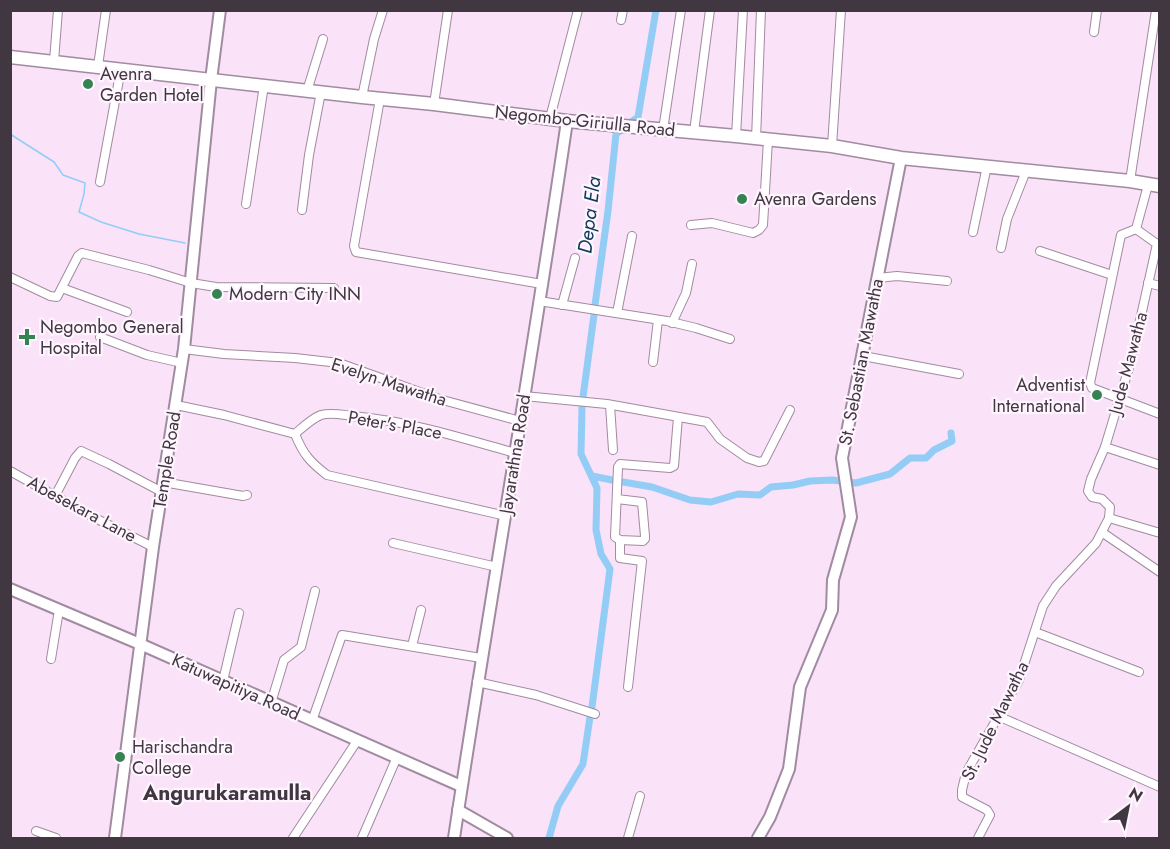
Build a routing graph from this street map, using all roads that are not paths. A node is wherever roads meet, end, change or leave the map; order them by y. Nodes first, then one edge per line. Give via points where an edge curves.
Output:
1 (58, 10) edge
2 (106, 10) edge
3 (220, 10) edge
4 (383, 10) edge
5 (448, 10) edge
6 (578, 10) edge
7 (623, 10) edge
8 (681, 10) edge
9 (710, 10) edge
10 (743, 10) edge
11 (761, 10) edge
12 (841, 10) edge
13 (1097, 10) edge
14 (1156, 10) edge
15 (621, 21) dead end
16 (1094, 32) dead end
17 (323, 39) dead end
18 (10, 57) edge
19 (54, 61) junction
20 (98, 66) junction
21 (122, 69) junction
22 (211, 80) junction
23 (264, 85) junction
24 (307, 90) junction
25 (321, 92) junction
26 (362, 97) junction
27 (380, 99) junction
28 (434, 104) junction
29 (550, 118) junction
30 (567, 121) junction
31 (663, 130) junction
32 (694, 132) junction
33 (736, 136) junction
34 (762, 139) junction
35 (832, 146) junction
36 (901, 158) junction
37 (987, 166) junction
38 (1026, 171) junction
39 (100, 182) dead end
40 (1130, 182) junction
41 (1154, 185) edge
42 (246, 204) dead end
43 (302, 210) dead end
44 (691, 225) dead end
45 (1136, 229) junction
46 (973, 232) dead end
47 (632, 236) dead end
48 (1000, 248) dead end
49 (1040, 251) dead end
50 (574, 258) dead end
51 (692, 264) dead end
52 (1112, 275) junction
53 (10, 277) edge
54 (878, 278) junction
55 (947, 281) dead end
56 (191, 283) junction
57 (1148, 283) junction
58 (542, 284) junction
59 (1160, 286) edge
60 (62, 288) junction
61 (334, 288) dead end
62 (539, 301) junction
63 (562, 305) junction
64 (127, 312) dead end
65 (617, 313) junction
66 (658, 320) junction
67 (672, 323) junction
68 (100, 337) dead end
69 (730, 339) dead end
70 (184, 349) junction
71 (862, 356) junction
72 (653, 362) dead end
73 (182, 363) junction
74 (959, 374) dead end
75 (524, 396) junction
76 (1120, 398) junction
77 (176, 405) junction
78 (610, 405) junction
79 (790, 410) dead end
80 (1160, 414) edge
81 (678, 417) junction
82 (520, 421) junction
83 (295, 434) junction
84 (1105, 447) junction
85 (614, 450) dead end
86 (515, 453) junction
87 (1160, 465) edge
88 (10, 471) edge
89 (162, 487) junction
90 (248, 495) dead end
91 (55, 496) junction
92 (617, 499) junction
93 (506, 516) junction
94 (1109, 518) junction
95 (1103, 532) junction
96 (1160, 533) edge
97 (620, 540) junction
98 (393, 543) dead end
99 (153, 547) junction
100 (497, 567) junction
101 (1160, 572) edge
102 (10, 589) edge
103 (315, 591) dead end
104 (59, 609) junction
105 (422, 610) dead end
106 (239, 613) dead end
107 (1035, 632) junction
108 (140, 644) junction
109 (412, 646) junction
110 (482, 658) junction
111 (51, 659) dead end
112 (1139, 672) dead end
113 (223, 681) junction
114 (477, 682) junction
115 (628, 687) dead end
116 (271, 703) junction
117 (595, 714) dead end
118 (998, 716) junction
119 (312, 721) junction
120 (357, 741) junction
121 (397, 757) junction
122 (461, 786) junction
123 (1160, 787) edge
124 (639, 796) dead end
125 (458, 810) junction
126 (36, 831) dead end
127 (982, 837) edge
128 (56, 838) edge
129 (116, 838) edge
130 (293, 838) edge
131 (362, 838) edge
132 (454, 838) edge
133 (507, 838) edge
134 (628, 838) edge
135 (758, 838) edge

1 - 19 street
2 - 20 street
3 - 22 street, Temple Road
4 - 26 street
5 - 28 street
6 - 29 street
7 - 15 street
8 - 31 street
9 - 32 street
10 - 33 street
11 - 34 street
12 - 35 street
13 - 16 street
14 - 40 street
17 - 24 street
18 - 19 main road, Negombo-Giriulla Road
19 - 20 main road, Negombo-Giriulla Road
20 - 21 main road, Negombo-Giriulla Road
21 - 22 main road, Negombo-Giriulla Road
21 - 39 street
22 - 23 main road, Negombo-Giriulla Road
22 - 56 street, Temple Road
23 - 24 main road, Negombo-Giriulla Road
23 - 42 street
24 - 25 main road, Negombo-Giriulla Road
25 - 26 main road, Negombo-Giriulla Road
25 - 43 street
26 - 27 main road, Negombo-Giriulla Road
27 - 28 main road, Negombo-Giriulla Road
27 - 58 street via 356,252
28 - 29 main road, Negombo-Giriulla Road
29 - 30 main road, Negombo-Giriulla Road
30 - 31 main road, Negombo-Giriulla Road
30 - 58 street, Jayarathna Road
31 - 32 main road, Negombo-Giriulla Road
32 - 33 main road, Negombo-Giriulla Road
33 - 34 main road, Negombo-Giriulla Road
34 - 35 main road, Negombo-Giriulla Road
34 - 44 street via 763,225 759,230 753,233 712,223
35 - 36 main road, Negombo-Giriulla Road
36 - 37 main road, Negombo-Giriulla Road
36 - 54 street, St. Sebastian Mawatha
37 - 38 main road, Negombo-Giriulla Road
37 - 46 street
38 - 40 main road, Negombo-Giriulla Road
38 - 48 street
40 - 41 main road, Negombo-Giriulla Road
41 - 45 street
45 - 52 street via 1121,235
45 - 57 street, Jude Mawatha via 1157,244
47 - 65 street
49 - 52 street
50 - 63 street
51 - 67 street via 686,293
52 - 76 street via 1090,383 1092,388
53 - 60 street via 54,297
54 - 55 street
54 - 71 street, St. Sebastian Mawatha
56 - 60 street via 82,253
56 - 61 street via 216,287
56 - 70 street, Temple Road
57 - 59 street
57 - 76 street, Jude Mawatha
58 - 62 street, Jayarathna Road
60 - 64 street
62 - 63 street
62 - 75 street, Jayarathna Road
63 - 65 street
65 - 66 street
66 - 67 street
66 - 72 street
67 - 69 street
68 - 73 street
70 - 73 street, Temple Road
70 - 82 street, Evelyn Mawatha via 339,363 439,399
71 - 74 street
71 - 135 street, St. Sebastian Mawatha via 842,458 851,517 833,580 832,610 800,687 789,769
73 - 77 street, Temple Road
75 - 78 street
75 - 82 street, Jayarathna Road
76 - 80 street
76 - 84 street, Jude Mawatha
77 - 83 street
77 - 89 street, Temple Road
78 - 81 street
78 - 85 street
79 - 81 street via 764,461 759,462 720,439 707,422
81 - 92 street via 674,466 620,464
82 - 86 street, Jayarathna Road
83 - 86 street, Peter's Place via 308,422 334,414 440,432
83 - 93 street via 312,464 327,475
84 - 87 street
84 - 94 street, Jude Mawatha via 1089,491 1110,507
86 - 93 street, Jayarathna Road
88 - 91 street, Abesekara Lane
89 - 90 street
89 - 91 street via 81,452
89 - 99 street, Temple Road
91 - 99 street, Abesekara Lane
92 - 97 street via 615,537
92 - 97 street via 642,502 645,536 643,541
93 - 100 street, Jayarathna Road
94 - 95 street, St. Jude Mawatha
94 - 96 street
95 - 101 street
95 - 107 street, St. Jude Mawatha via 1056,586 1043,606
97 - 115 street via 620,558 642,561
98 - 100 street
99 - 108 street, Temple Road
100 - 110 street, Jayarathna Road
102 - 104 street, Katuwapitiya Road
103 - 116 street via 301,647 284,660
104 - 108 street, Katuwapitiya Road
104 - 111 street
105 - 109 street
106 - 113 street
107 - 112 street
107 - 118 street, St. Jude Mawatha via 1019,680
108 - 113 street, Katuwapitiya Road
108 - 129 street, Temple Road
109 - 110 street
109 - 119 street via 342,635
110 - 114 street, Jayarathna Road
113 - 116 street, Katuwapitiya Road
114 - 117 street
114 - 122 street, Jayarathna Road
116 - 119 street, Katuwapitiya Road
118 - 123 street
118 - 127 street, St. Jude Mawatha via 966,773 962,790 962,797 990,815
119 - 120 street, Katuwapitiya Road
120 - 121 street, Katuwapitiya Road
120 - 130 street
121 - 122 street, Katuwapitiya Road
121 - 131 street
122 - 125 street, Jayarathna Road
124 - 134 street
125 - 132 street, Jayarathna Road
125 - 133 street
126 - 128 street

